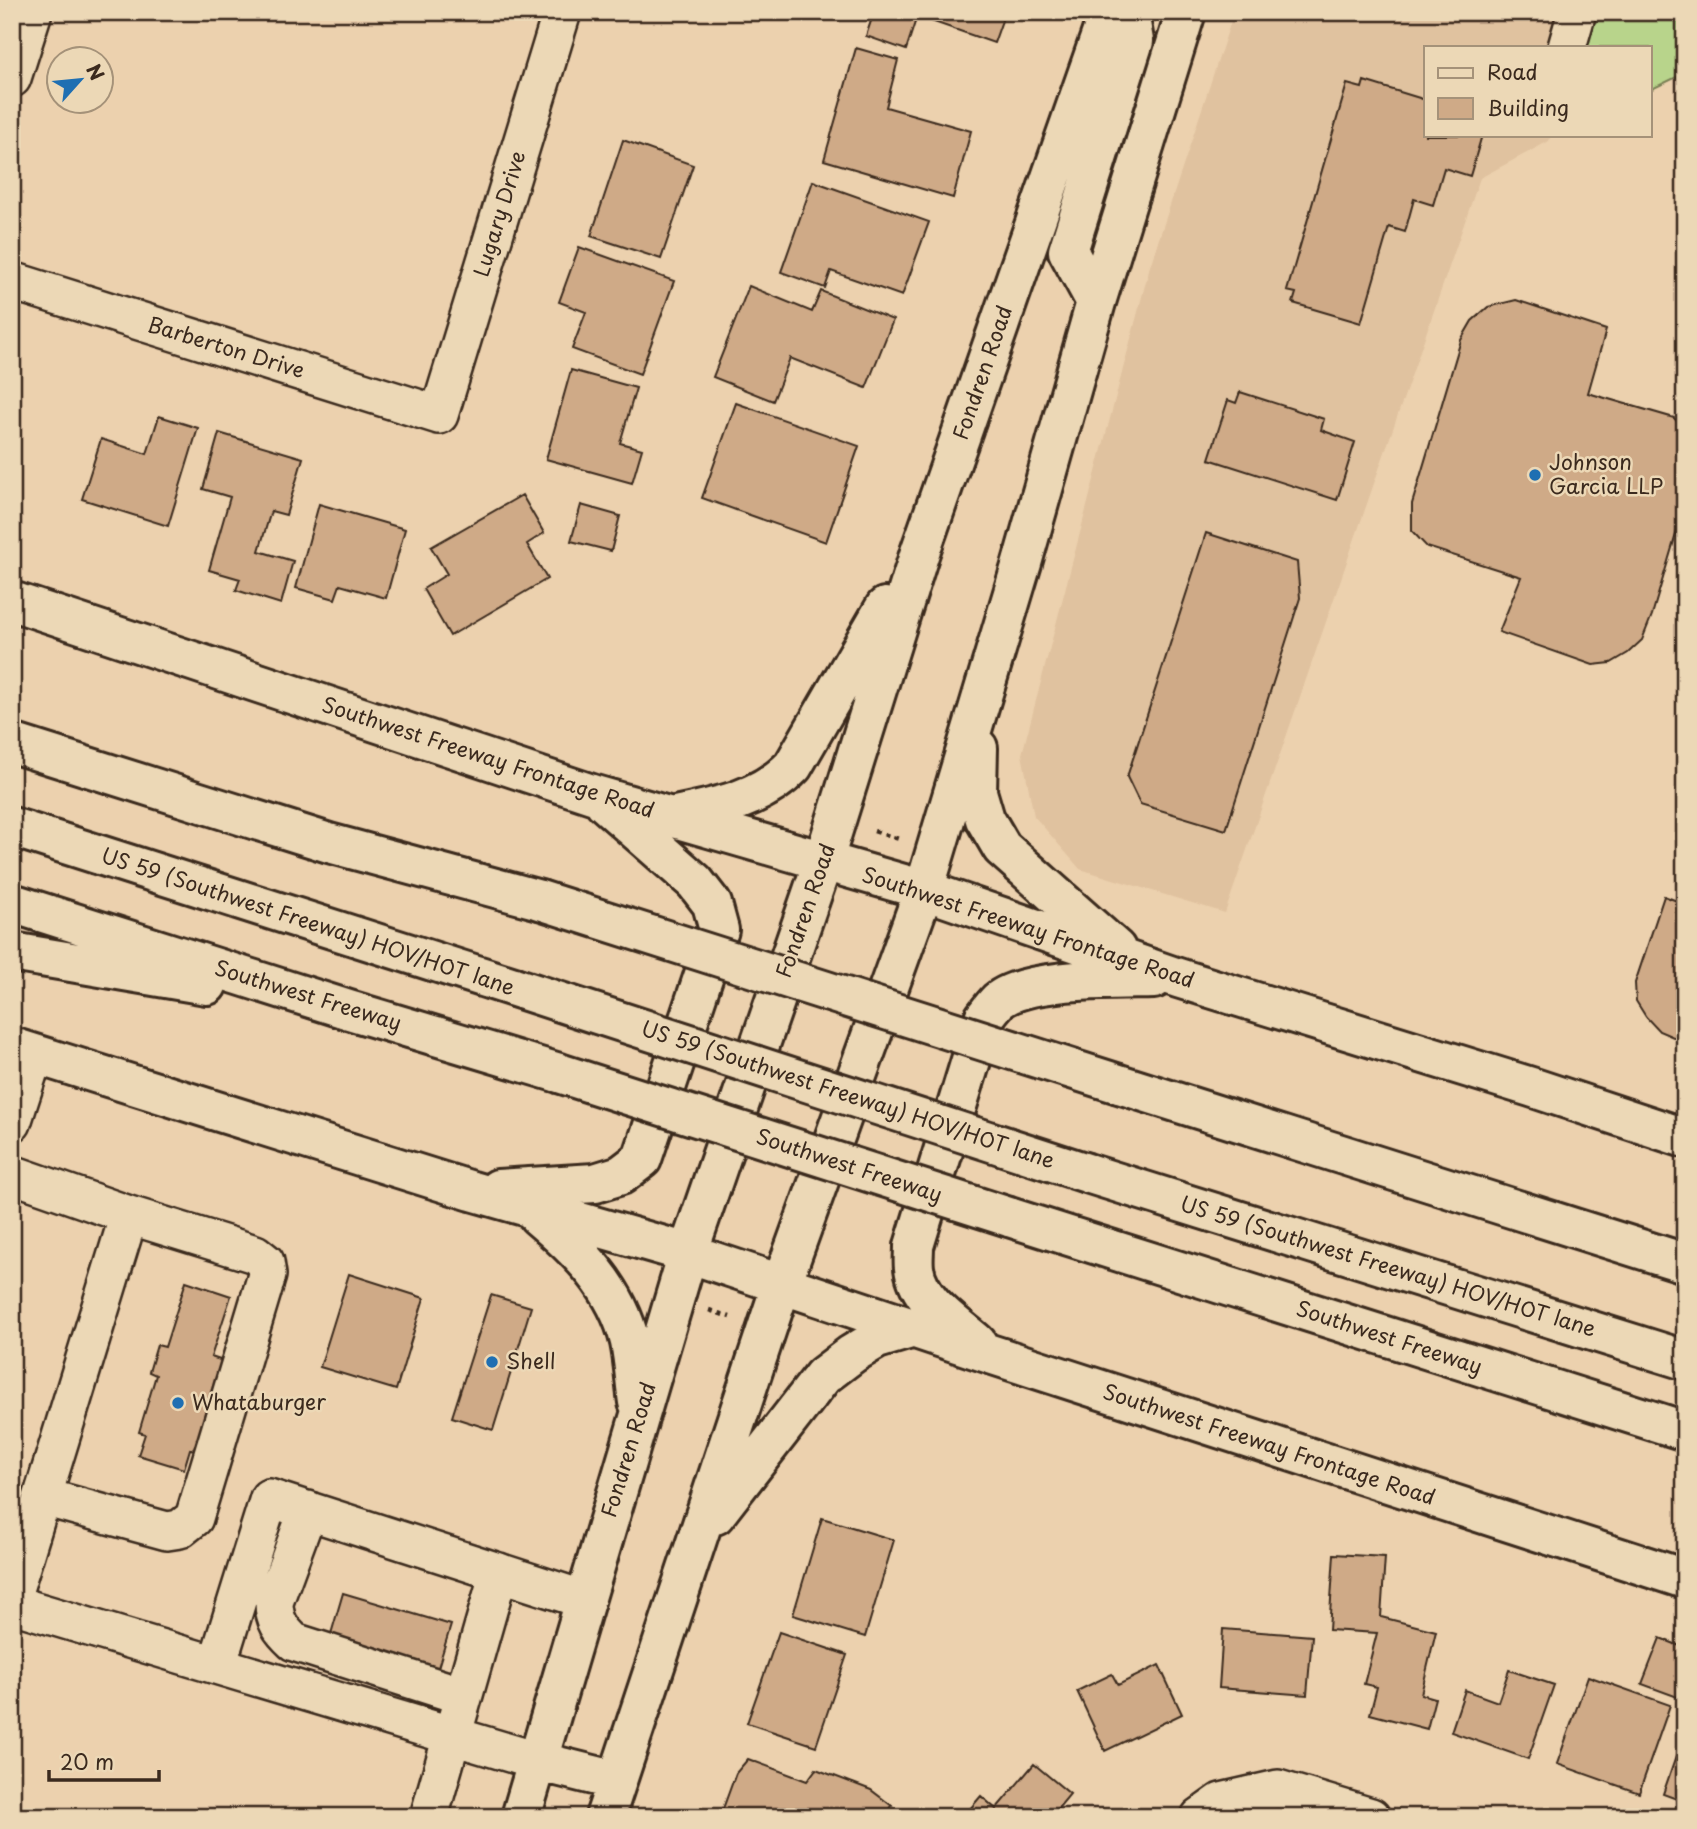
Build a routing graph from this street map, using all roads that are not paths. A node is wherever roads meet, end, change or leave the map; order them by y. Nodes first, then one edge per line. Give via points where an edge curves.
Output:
1 (33, 12) edge
2 (562, 12) edge
3 (1109, 12) edge
4 (1129, 12) edge
5 (1186, 12) edge
6 (1577, 12) edge
7 (1567, 46) edge
8 (12, 78) edge
9 (12, 281) edge
10 (1096, 302) junction
11 (439, 415) joint
12 (928, 532) junction
13 (12, 601) edge
14 (979, 706) junction
15 (15, 743) edge
16 (595, 795) junction
17 (670, 817) junction
18 (12, 827) edge
19 (823, 862) junction
20 (924, 890) junction
21 (12, 903) edge
22 (12, 952) edge
23 (1131, 962) junction
24 (1178, 978) junction
25 (349, 1010) junction
26 (23, 1051) edge
27 (12, 1123) edge
28 (1685, 1138) edge
29 (12, 1174) edge
30 (472, 1191) junction
31 (528, 1208) junction
32 (129, 1215) junction
33 (688, 1253) junction
34 (1685, 1263) edge
35 (782, 1283) junction
36 (914, 1328) junction
37 (990, 1354) junction
38 (1685, 1360) edge
39 (640, 1414) junction
40 (1685, 1431) edge
41 (43, 1497) junction
42 (308, 1510) junction
43 (698, 1536) junction
44 (499, 1572) junction
45 (1685, 1579) edge
46 (12, 1596) edge
47 (585, 1600) junction
48 (12, 1604) edge
49 (217, 1665) junction
50 (463, 1696) junction
51 (452, 1734) junction
52 (537, 1760) junction
53 (617, 1781) junction
54 (429, 1817) edge
55 (521, 1817) edge
56 (606, 1817) edge
57 (1200, 1817) edge
58 (1371, 1817) edge

1 - 8 street
2 - 11 street, Lugary Drive
3 - 12 main road, Fondren Road
4 - 10 main road via 1134,41 1068,251
5 - 10 main road
6 - 7 street
9 - 11 street, Barberton Drive
10 - 14 main road
12 - 17 main road via 793,766 779,781 749,797
12 - 19 main road, Fondren Road
13 - 16 main road, Southwest Freeway Frontage Road
14 - 20 main road
14 - 23 main road via 977,792 1002,848
15 - 34 main road, bridge via 329,843 540,900
16 - 17 main road, Southwest Freeway Frontage Road
16 - 30 main road via 695,882 712,904 719,930 642,1159 621,1175 595,1183
17 - 19 main road, Southwest Freeway Frontage Road
18 - 38 main road, US 59 (Southwest Freeway) HOV/HOT lane, bridge
19 - 20 main road, Southwest Freeway Frontage Road
19 - 33 main road, Fondren Road
20 - 23 main road, Southwest Freeway Frontage Road
20 - 35 main road
21 - 25 main road, Southwest Freeway
22 - 25 main road
23 - 24 main road, Southwest Freeway Frontage Road
24 - 28 main road, Southwest Freeway Frontage Road
24 - 37 main road via 1064,981 999,1000 984,1018 914,1246 914,1270 935,1307
25 - 40 main road, Southwest Freeway, bridge
26 - 27 street
26 - 30 main road, Southwest Freeway Frontage Road
29 - 32 street
30 - 31 main road, Southwest Freeway Frontage Road
31 - 33 main road, Southwest Freeway Frontage Road
31 - 39 main road via 577,1249 621,1312
32 - 41 street
32 - 41 street via 255,1254 265,1262 267,1275 194,1518 180,1529 167,1531
33 - 35 main road, Southwest Freeway Frontage Road
33 - 39 main road, Fondren Road
35 - 36 main road, Southwest Freeway Frontage Road
35 - 43 main road
36 - 37 main road, Southwest Freeway Frontage Road
36 - 43 main road via 877,1339 823,1376
37 - 45 main road, Southwest Freeway Frontage Road
39 - 47 main road, Fondren Road
41 - 46 street
42 - 44 street
42 - 49 street via 269,1497
42 - 50 street via 274,1602 274,1619 283,1632 294,1642
43 - 53 main road
44 - 47 street
44 - 50 street
47 - 52 main road, Fondren Road
48 - 49 street
49 - 51 street
50 - 51 street
51 - 52 street
51 - 54 street
52 - 53 main road
52 - 55 main road, Fondren Road
53 - 56 main road
57 - 58 street via 1221,1802 1278,1789

